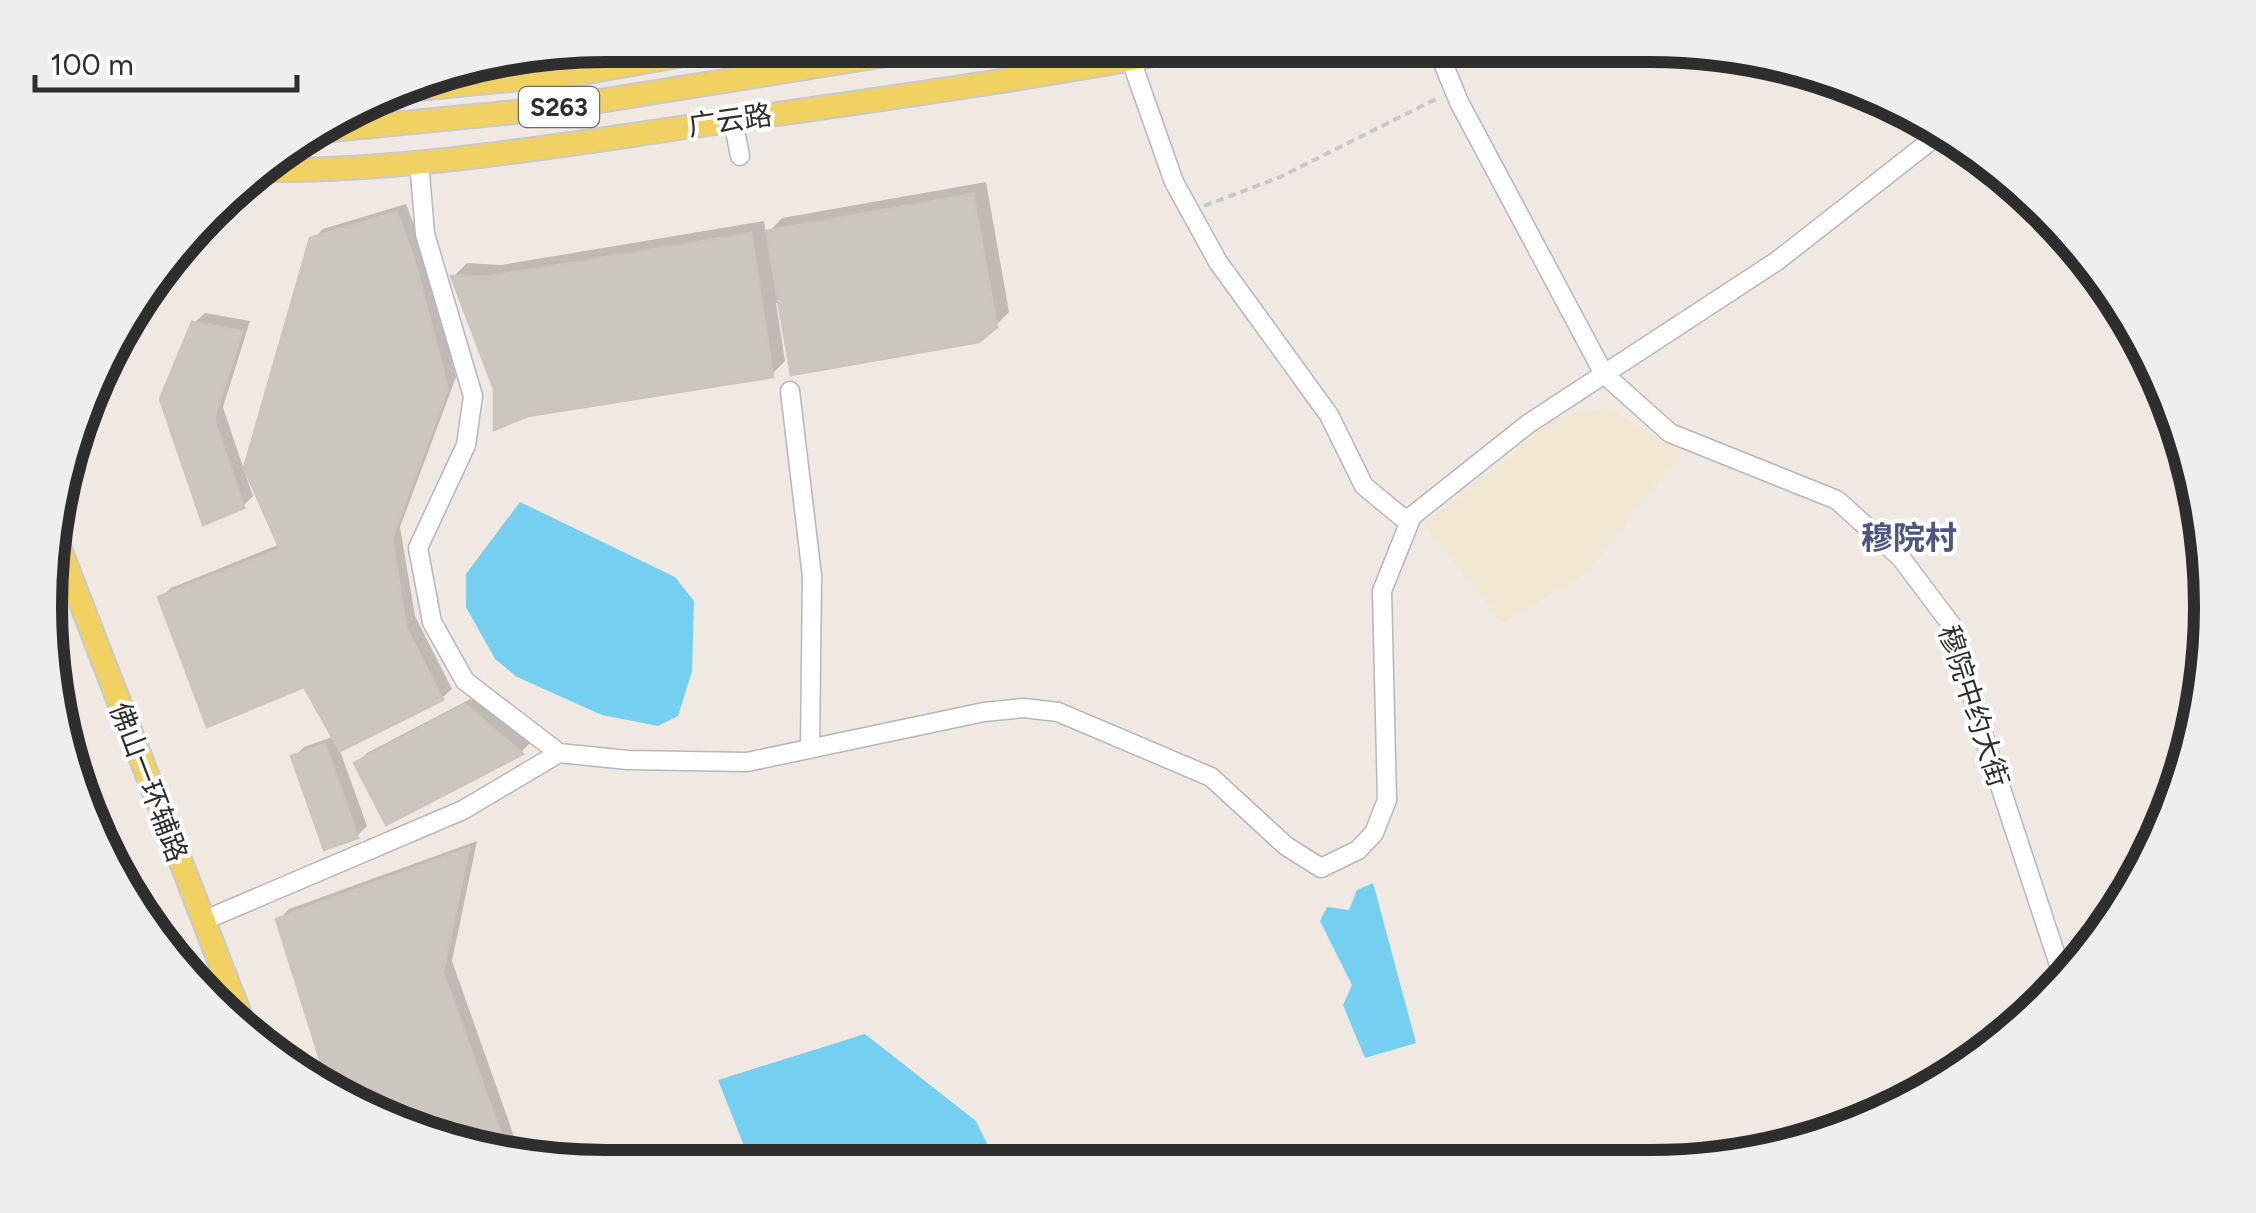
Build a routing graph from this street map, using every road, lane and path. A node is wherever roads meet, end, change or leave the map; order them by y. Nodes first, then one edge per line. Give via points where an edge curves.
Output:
1 (644, 62) edge
2 (844, 62) edge
3 (1119, 62) edge
4 (1133, 62) edge
5 (1443, 62) edge
6 (450, 86) edge
7 (1454, 90) junction
8 (733, 120) junction
9 (347, 128) edge
10 (1931, 141) edge
11 (740, 156) dead end
12 (418, 161) junction
13 (282, 170) edge
14 (1190, 212) junction
15 (1604, 374) junction
16 (790, 392) dead end
17 (1409, 523) junction
18 (65, 562) edge
19 (810, 749) junction
20 (558, 752) junction
21 (206, 920) junction
22 (2058, 966) edge
23 (237, 1005) edge

1 - 6 main road, S263
2 - 9 main road, 广云路 / S263 via 556,108
3 - 8 main road, 广云路 / S263
4 - 14 street
5 - 7 street, 穆院中约大街
7 - 14 path via 1280,177
7 - 15 street, 穆院中约大街
8 - 11 street
8 - 12 main road, 广云路 / S263
10 - 15 street via 1777,262
12 - 13 main road, 广云路 / S263
12 - 20 street via 425,234 473,396 466,445 418,548 432,622 465,681
14 - 17 street via 1218,262 1329,415 1364,486
15 - 17 street via 1528,424
15 - 22 street, 穆院中约大街 via 1670,433 1836,500 1901,558 1953,626
16 - 19 street via 812,576
17 - 19 street via 1382,590 1387,800 1374,833 1358,850 1321,868 1286,846 1211,777 1058,712 984,712
18 - 21 main road, 佛山一环辅路
19 - 20 street via 747,762
20 - 21 street via 464,810
21 - 23 main road, 佛山一环辅路

